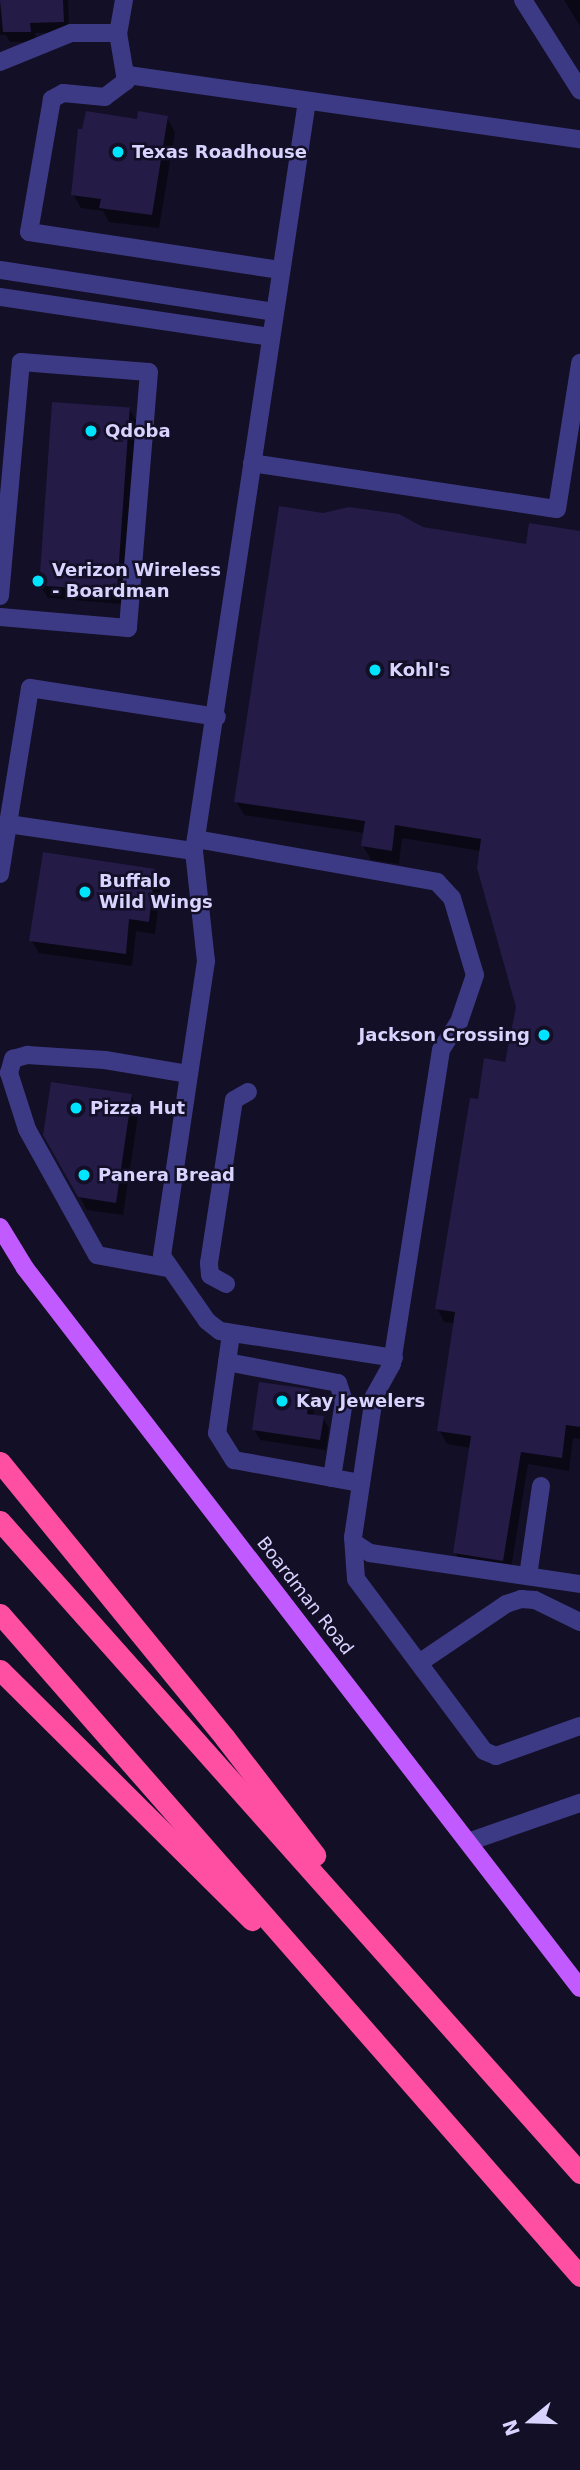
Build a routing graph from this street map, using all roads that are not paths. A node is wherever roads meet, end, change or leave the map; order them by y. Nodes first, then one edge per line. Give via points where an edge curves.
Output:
1 (124, 0) edge
2 (523, 0) edge
3 (118, 33) junction
4 (0, 62) edge
5 (128, 75) junction
6 (580, 90) edge
7 (307, 101) junction
8 (580, 139) edge
9 (0, 270) edge
10 (281, 270) junction
11 (0, 297) edge
12 (275, 312) junction
13 (270, 337) junction
14 (580, 363) edge
15 (252, 463) junction
16 (0, 596) edge
17 (0, 617) edge
18 (217, 717) junction
19 (8, 824) junction
20 (195, 845) junction
21 (0, 874) edge
22 (189, 1074) junction
23 (248, 1091) dead end
24 (0, 1227) edge
25 (167, 1268) junction
26 (226, 1284) dead end
27 (231, 1334) junction
28 (394, 1358) junction
29 (227, 1362) junction
30 (0, 1462) edge
31 (332, 1478) junction
32 (361, 1482) junction
33 (541, 1486) dead end
34 (0, 1521) edge
35 (356, 1544) junction
36 (528, 1576) junction
37 (580, 1584) edge
38 (0, 1614) edge
39 (580, 1622) edge
40 (419, 1663) junction
41 (0, 1670) edge
42 (580, 1726) edge
43 (580, 1803) edge
44 (468, 1842) junction
45 (400, 1969) junction
46 (580, 1988) edge
47 (421, 2092) junction
48 (580, 2173) edge
49 (580, 2276) edge

1 - 3 street
2 - 6 street
3 - 4 street via 71,33
3 - 5 street
5 - 7 street
5 - 10 street via 120,89 105,97 63,93 52,99 29,232
7 - 8 street
7 - 10 street
9 - 12 street
10 - 12 street
11 - 13 street
12 - 13 street
13 - 15 street
14 - 15 street via 557,509
15 - 18 street
16 - 17 street via 21,362 149,372 128,628
18 - 19 street via 30,688
18 - 20 street
19 - 20 street
19 - 21 street
20 - 22 street via 206,961
20 - 28 street via 436,882 452,898 475,975 459,1022 441,1050
22 - 25 street via 162,1246
22 - 25 street via 105,1059 27,1055 10,1065 11,1083 27,1129 97,1255
23 - 26 street via 234,1100 209,1263 210,1275
24 - 44 main road, Boardman Road via 25,1268
25 - 27 street via 210,1325
27 - 28 street
27 - 29 street
28 - 32 street via 374,1397
29 - 31 street via 217,1433 234,1460
29 - 31 street via 338,1383 344,1401
30 - 45 highway via 225,1738
31 - 32 street
32 - 35 street
33 - 36 street
34 - 45 highway
35 - 36 street via 370,1553
35 - 40 street via 356,1579
36 - 37 street
38 - 47 highway
39 - 40 street via 535,1600 521,1599 506,1604
40 - 42 street via 484,1751 496,1756
41 - 47 highway via 55,1720
43 - 44 street
44 - 46 main road, Boardman Road
45 - 48 highway
47 - 49 highway

